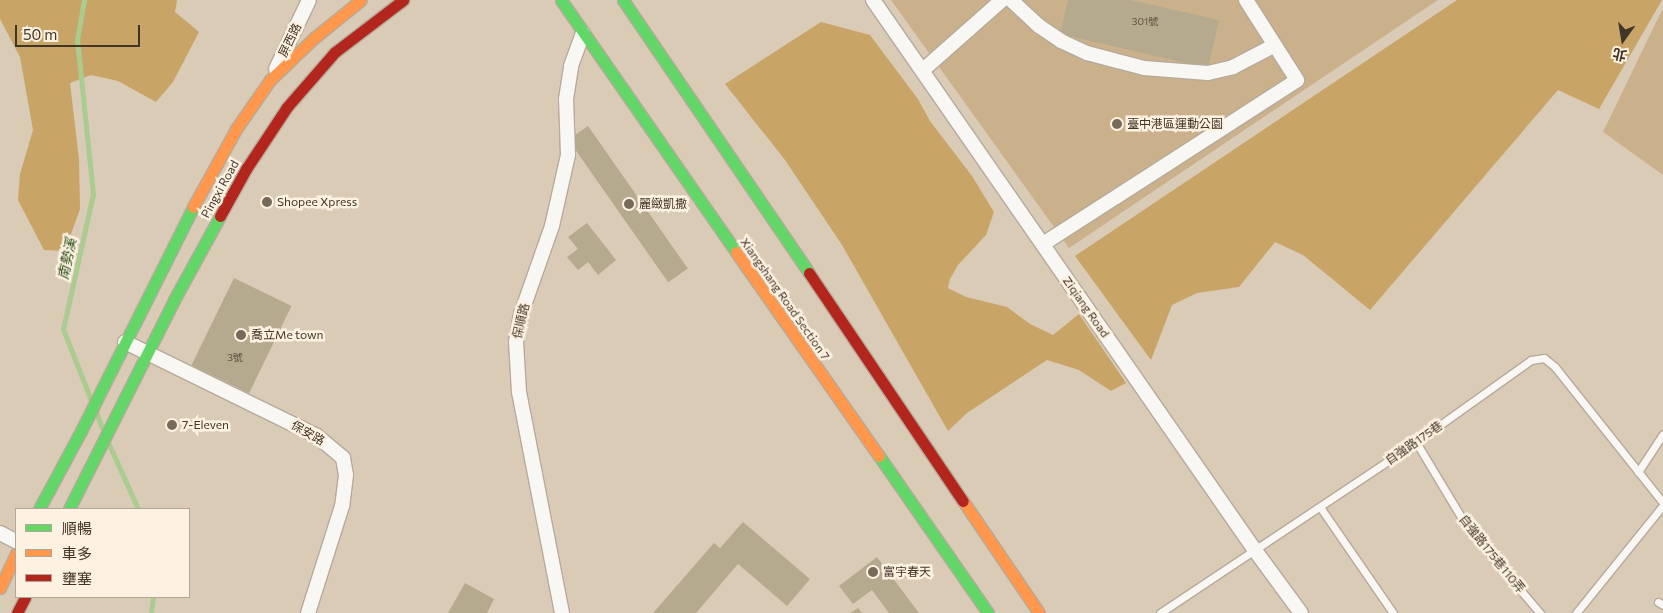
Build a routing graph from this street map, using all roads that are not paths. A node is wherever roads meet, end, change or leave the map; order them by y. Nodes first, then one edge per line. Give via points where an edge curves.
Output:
1 (310, 0) edge
2 (361, 0) edge
3 (403, 0) edge
4 (561, 0) edge
5 (623, 0) edge
6 (873, 0) edge
7 (1002, 0) edge
8 (1011, 0) edge
9 (1249, 1) edge
10 (583, 33) junction
11 (1275, 45) junction
12 (923, 70) junction
13 (270, 80) junction
14 (1043, 244) junction
15 (125, 342) junction
16 (148, 351) junction
17 (1663, 434) edge
18 (1416, 442) junction
19 (1638, 472) junction
20 (1663, 504) edge
21 (1320, 507) junction
22 (40, 508) edge
23 (71, 508) edge
24 (0, 533) edge
25 (15, 540) edge
26 (1254, 549) junction
27 (15, 556) edge
28 (0, 588) edge
29 (24, 598) edge
30 (17, 613) edge
31 (308, 613) edge
32 (562, 613) edge
33 (988, 613) edge
34 (1039, 613) edge
35 (1160, 613) edge
36 (1301, 613) edge
37 (1394, 613) edge
38 (1540, 613) edge
39 (1576, 613) edge

1 - 13 street, 屏西路
2 - 13 main road, Pingxi Road
3 - 16 main road, Pingxi Road via 335,52 287,106 246,169
4 - 10 main road, Xiangshang Road Section 7
5 - 34 main road
6 - 12 street, Ziqiang Road
7 - 12 street
8 - 11 street via 1061,41 1088,53 1144,68 1208,72 1233,67
9 - 11 street
10 - 32 street, 保順路 via 571,66 566,99 568,155 552,226 521,314 516,342 519,392
10 - 33 main road, Xiangshang Road Section 7
11 - 14 street via 1297,80
12 - 14 street, Ziqiang Road
13 - 15 main road, Pingxi Road via 236,129 184,223
14 - 26 street, Ziqiang Road
15 - 16 street, 保安路
15 - 22 main road, Pingxi Road
16 - 23 main road, Pingxi Road
16 - 31 street, 保安路 via 317,436 343,458 346,475 342,506
17 - 19 lane
18 - 19 lane, 自強路175巷 via 1531,360 1544,358 1555,367
18 - 21 lane, 自強路175巷
18 - 38 lane, 自強路175巷110弄 via 1468,527
19 - 20 lane, 自強路175巷
20 - 39 lane
21 - 26 lane, 自強路175巷
21 - 37 lane
24 - 25 street
26 - 35 lane, 自強路175巷
26 - 36 street, Ziqiang Road
27 - 28 main road
29 - 30 main road

